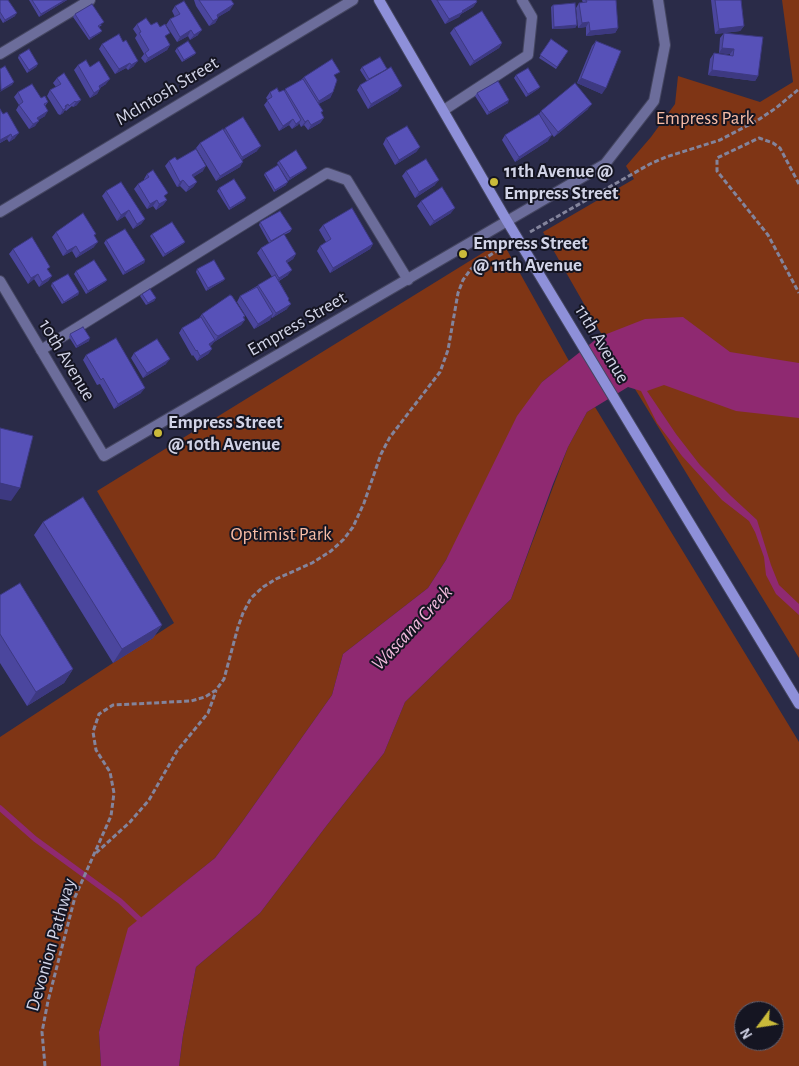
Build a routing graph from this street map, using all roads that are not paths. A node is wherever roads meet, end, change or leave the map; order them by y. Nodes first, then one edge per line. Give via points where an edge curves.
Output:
1 (90, 0) edge
2 (353, 0) edge
3 (379, 0) edge
4 (522, 0) edge
5 (658, 0) edge
6 (0, 54) edge
7 (444, 110) junction
8 (0, 212) edge
9 (508, 221) junction
10 (408, 280) junction
11 (0, 281) edge
12 (41, 350) junction
13 (104, 456) joint
14 (799, 704) edge

1 - 6 street
2 - 8 street, McIntosh Street
3 - 7 street, 11th Avenue
4 - 7 street via 532,17 528,54
5 - 9 street, Empress Street via 665,45 654,101 606,164
7 - 9 street, 11th Avenue
9 - 10 street, Empress Street
9 - 14 street, 11th Avenue
10 - 12 street via 347,180 326,173
10 - 13 street, Empress Street
11 - 12 street, 10th Avenue
12 - 13 street, 10th Avenue

